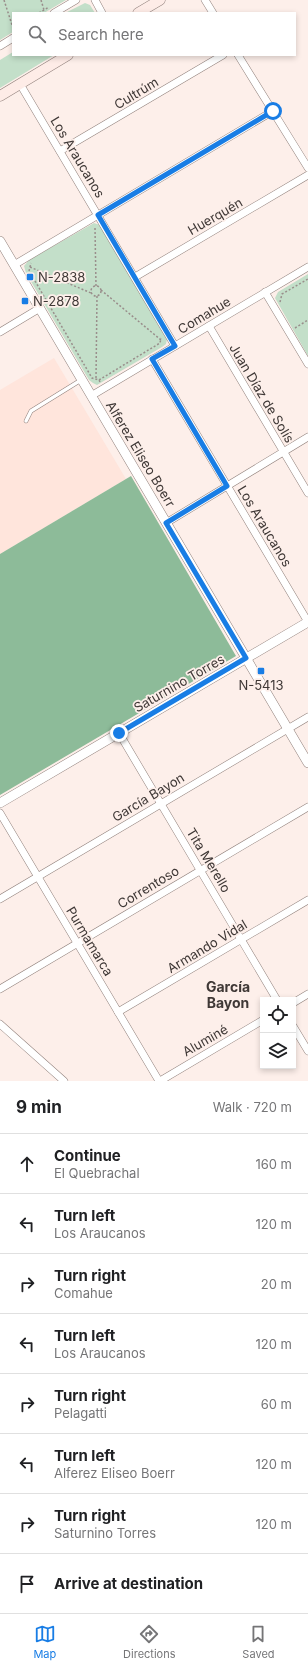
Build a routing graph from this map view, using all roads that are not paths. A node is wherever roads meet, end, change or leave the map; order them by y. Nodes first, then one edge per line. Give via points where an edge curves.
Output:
1 (76, 0) edge
2 (95, 0) edge
3 (160, 0) edge
4 (205, 0) edge
5 (56, 12) edge
6 (101, 12) edge
7 (140, 12) edge
8 (212, 12) edge
9 (12, 39) edge
10 (0, 46) edge
11 (66, 56) edge
12 (221, 56) edge
13 (239, 56) edge
14 (20, 84) junction
15 (0, 96) edge
16 (273, 111) junction
17 (60, 152) junction
18 (308, 168) edge
19 (308, 175) edge
20 (98, 215) junction
21 (0, 241) edge
22 (14, 265) junction
23 (308, 267) edge
24 (135, 277) junction
25 (265, 292) junction
26 (40, 308) junction
27 (209, 326) junction
28 (0, 332) edge
29 (175, 346) junction
30 (152, 359) junction
31 (308, 364) edge
32 (82, 380) junction
33 (91, 396) junction
34 (26, 422) dead end
35 (308, 437) edge
36 (283, 452) junction
37 (227, 486) junction
38 (308, 493) edge
39 (166, 523) junction
40 (308, 622) edge
41 (246, 658) junction
42 (308, 717) edge
43 (288, 729) junction
44 (119, 733) junction
45 (308, 763) edge
46 (0, 803) edge
47 (161, 804) junction
48 (308, 807) edge
49 (0, 813) edge
50 (200, 870) junction
51 (38, 877) junction
52 (0, 899) edge
53 (308, 900) edge
54 (242, 939) junction
55 (77, 943) junction
56 (0, 988) edge
57 (308, 994) edge
58 (276, 997) edge
59 (296, 1001) edge
60 (118, 1012) junction
61 (260, 1022) edge
62 (0, 1024) edge
63 (296, 1031) edge
64 (308, 1051) edge
65 (64, 1081) edge
66 (159, 1081) edge

1 - 5 street
2 - 6 street
3 - 7 main road
4 - 8 street
9 - 10 street
11 - 14 main road
12 - 17 street, Cultrúm
13 - 16 street
14 - 15 main road
14 - 17 street, Los Araucanos
16 - 18 street
16 - 20 street
17 - 20 street, Los Araucanos
19 - 24 street, Huerquén
20 - 22 street
20 - 24 street, Los Araucanos
21 - 22 street, Alferez Eliseo Boerr
22 - 26 street, Alferez Eliseo Boerr
23 - 25 street, Comahue
24 - 29 street, Los Araucanos
25 - 27 street, Comahue
25 - 31 street
26 - 28 street
26 - 32 street, Alferez Eliseo Boerr
27 - 29 street, Comahue
27 - 36 street, Juan Díaz de Solís
29 - 30 street, Comahue
30 - 33 street, Comahue
30 - 37 street, Los Araucanos
32 - 33 street, Alferez Eliseo Boerr
32 - 34 lane via 33,409
33 - 39 street, Alferez Eliseo Boerr
35 - 36 street
36 - 37 street
36 - 38 street, Juan Díaz de Solís
37 - 39 street
37 - 40 street, Los Araucanos
39 - 41 street, Alferez Eliseo Boerr
40 - 41 street, Saturnino Torres
41 - 43 street, Alferez Eliseo Boerr
41 - 44 street, Saturnino Torres
42 - 43 street, García Bayon
43 - 45 street, Alferez Eliseo Boerr
43 - 47 street, García Bayon
44 - 46 street, Saturnino Torres
44 - 47 street, Tita Merello
47 - 50 street, Tita Merello
47 - 51 street, García Bayon
48 - 50 street, Correntoso
49 - 51 street, Purmamarca
50 - 54 street, Tita Merello
50 - 55 street, Correntoso
51 - 52 street, García Bayon
51 - 55 street, Purmamarca
53 - 54 street, Armando Vidal
54 - 58 street, Tita Merello
54 - 60 street, Armando Vidal
55 - 56 street, Correntoso
55 - 60 street, Purmamarca
57 - 59 street
60 - 66 street, Purmamarca
61 - 66 street, Aluminé
62 - 65 street
63 - 64 street

